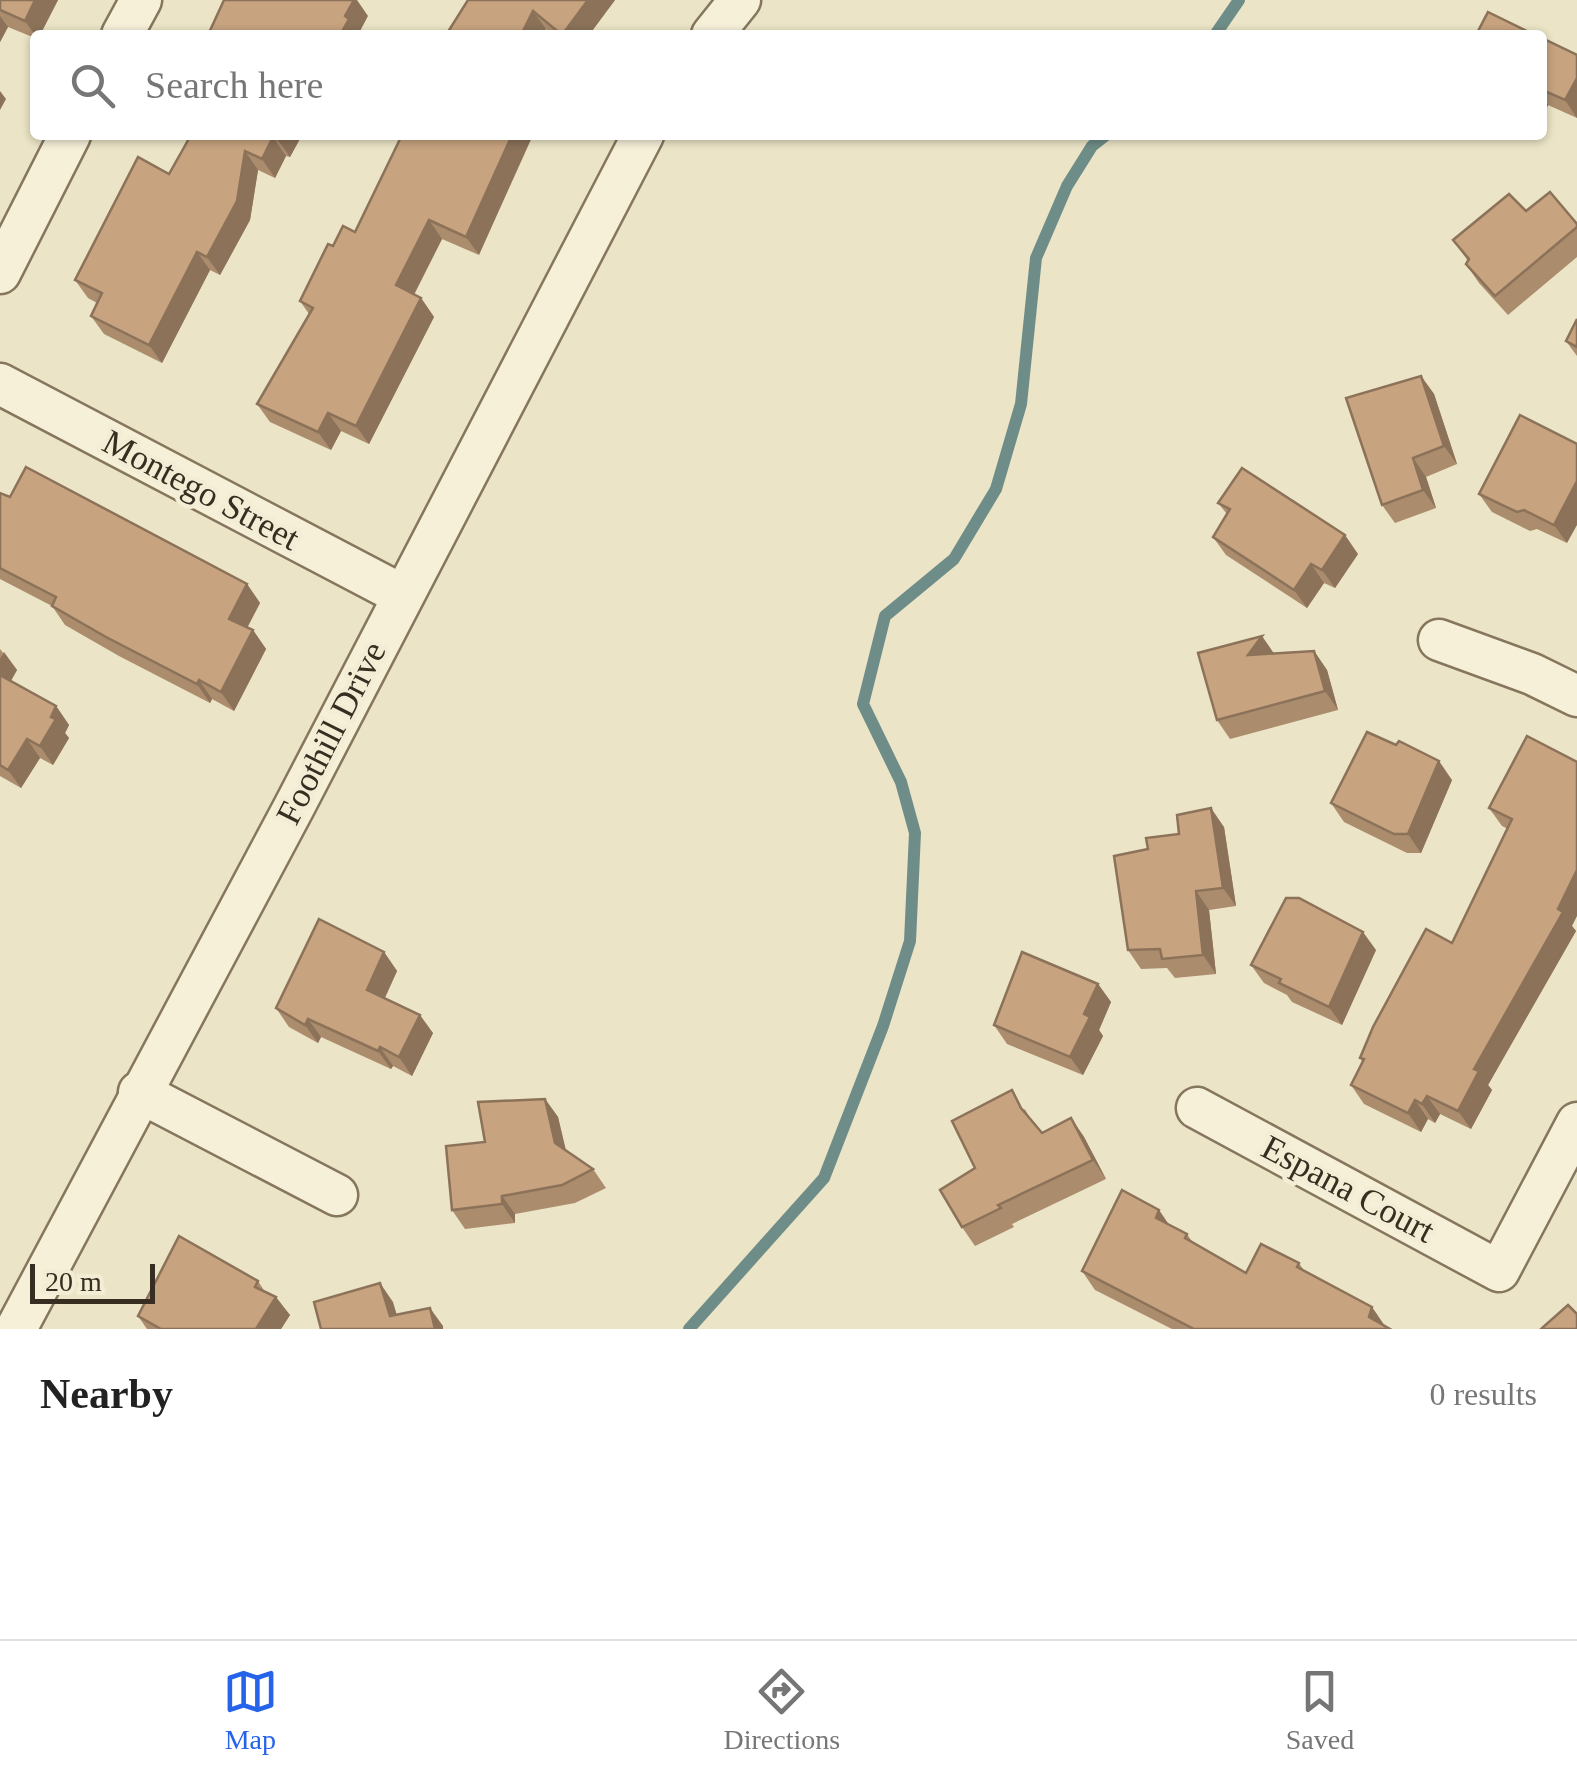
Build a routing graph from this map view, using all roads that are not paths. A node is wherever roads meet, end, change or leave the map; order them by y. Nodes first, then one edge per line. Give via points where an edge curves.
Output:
1 (141, 0) edge
2 (740, 0) edge
3 (125, 30) edge
4 (716, 30) edge
5 (67, 140) edge
6 (640, 140) edge
7 (0, 273) edge
8 (0, 384) edge
9 (402, 596) junction
10 (1438, 640) dead end
11 (1577, 696) edge
12 (140, 1092) junction
13 (1197, 1108) dead end
14 (1577, 1123) edge
15 (337, 1195) dead end
16 (16, 1329) edge

1 - 3 street
2 - 4 street
5 - 7 street
6 - 9 street, Foothill Drive
8 - 9 street, Montego Street
9 - 12 street, Foothill Drive
10 - 11 street
12 - 15 street
12 - 16 street, Foothill Drive
13 - 14 street, Espana Court via 1499,1271

